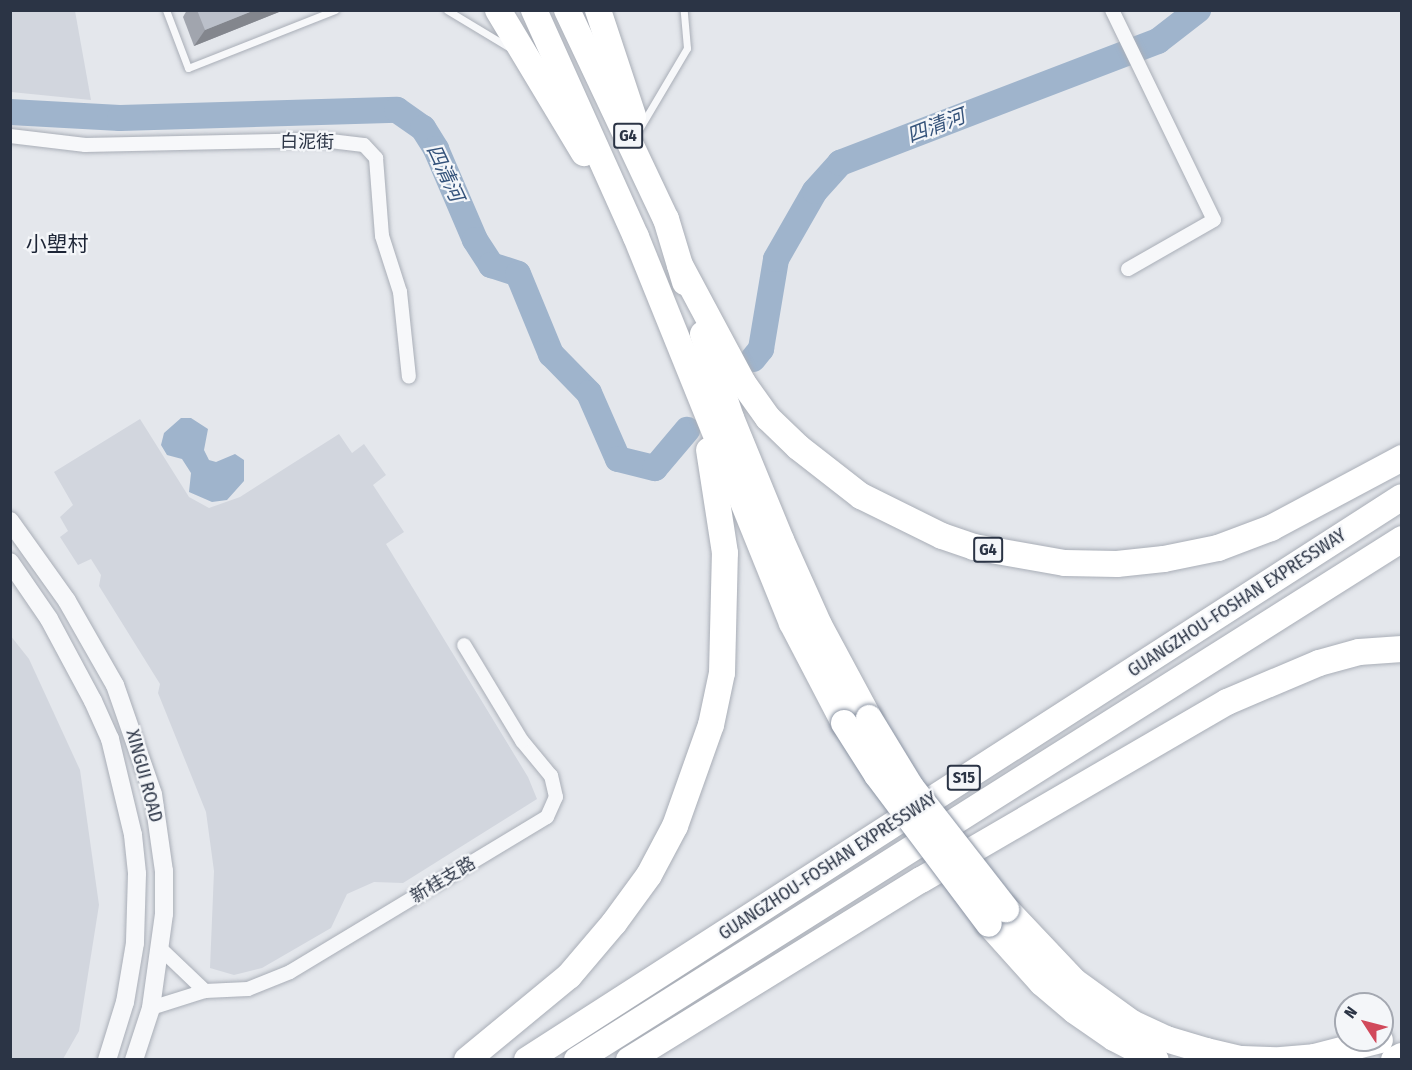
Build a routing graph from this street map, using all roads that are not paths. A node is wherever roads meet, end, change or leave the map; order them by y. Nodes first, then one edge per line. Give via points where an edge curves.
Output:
1 (166, 10) edge
2 (335, 10) edge
3 (447, 10) edge
4 (498, 10) edge
5 (534, 10) edge
6 (567, 10) edge
7 (684, 10) edge
8 (600, 13) edge
9 (1114, 14) edge
10 (527, 57) junction
11 (638, 131) junction
12 (10, 136) edge
13 (666, 219) junction
14 (636, 237) junction
15 (680, 265) junction
16 (1128, 269) dead end
17 (409, 377) dead end
18 (697, 382) junction
19 (1401, 458) edge
20 (1401, 497) edge
21 (10, 521) edge
22 (1401, 539) edge
23 (10, 561) edge
24 (464, 645) dead end
25 (1401, 649) edge
26 (998, 916) junction
27 (161, 949) junction
28 (205, 991) junction
29 (151, 1008) junction
30 (1334, 1052) edge
31 (1401, 1056) edge
32 (107, 1059) edge
33 (134, 1059) edge
34 (467, 1059) edge
35 (527, 1059) edge
36 (577, 1059) edge
37 (629, 1059) edge
38 (1156, 1059) edge
39 (1276, 1059) edge
40 (1281, 1059) edge
41 (1394, 1059) edge

1 - 2 lane via 188,68
3 - 10 lane
4 - 10 highway
5 - 14 highway, G4
6 - 13 highway, G4
7 - 11 lane via 687,48
8 - 11 highway
9 - 16 street via 1214,220
10 - 14 highway
11 - 13 highway
12 - 17 street, 白泥街 via 85,145 322,140 364,145 375,158 382,237 400,292
13 - 15 highway, G4
14 - 18 highway, G4
15 - 19 highway, G4 via 743,383 768,418 798,447 861,496 942,536 974,546 1065,563 1117,564 1218,548 1271,528
15 - 26 highway, bridge via 731,418 819,625 911,787
18 - 26 highway, G4, bridge via 746,516 792,623 844,723 877,775
18 - 34 highway via 725,553 726,612 723,673 696,775 649,875 614,923 569,976
20 - 35 highway, GUANGZHOU-FOSHAN EXPRESSWAY / S15
21 - 27 street, XINGUI ROAD via 94,647 138,741 160,837 164,914
22 - 36 highway, GUANGZHOU-FOSHAN EXPRESSWAY / S15
23 - 32 street, XINGUI ROAD via 49,619 93,701 110,739 134,835 138,874 135,943 125,1002
24 - 28 street, 新桂支路 via 522,741 551,776 556,797 547,817 290,972 248,989
25 - 37 highway via 1359,652 1319,663 1227,702 921,880
26 - 38 highway, G4 via 1042,983 1114,1038
26 - 39 highway via 1074,981 1132,1023 1206,1051 1242,1059
27 - 28 street
27 - 29 street, XINGUI ROAD
28 - 29 street, 新桂支路
29 - 33 street, XINGUI ROAD
30 - 40 highway
31 - 41 highway

